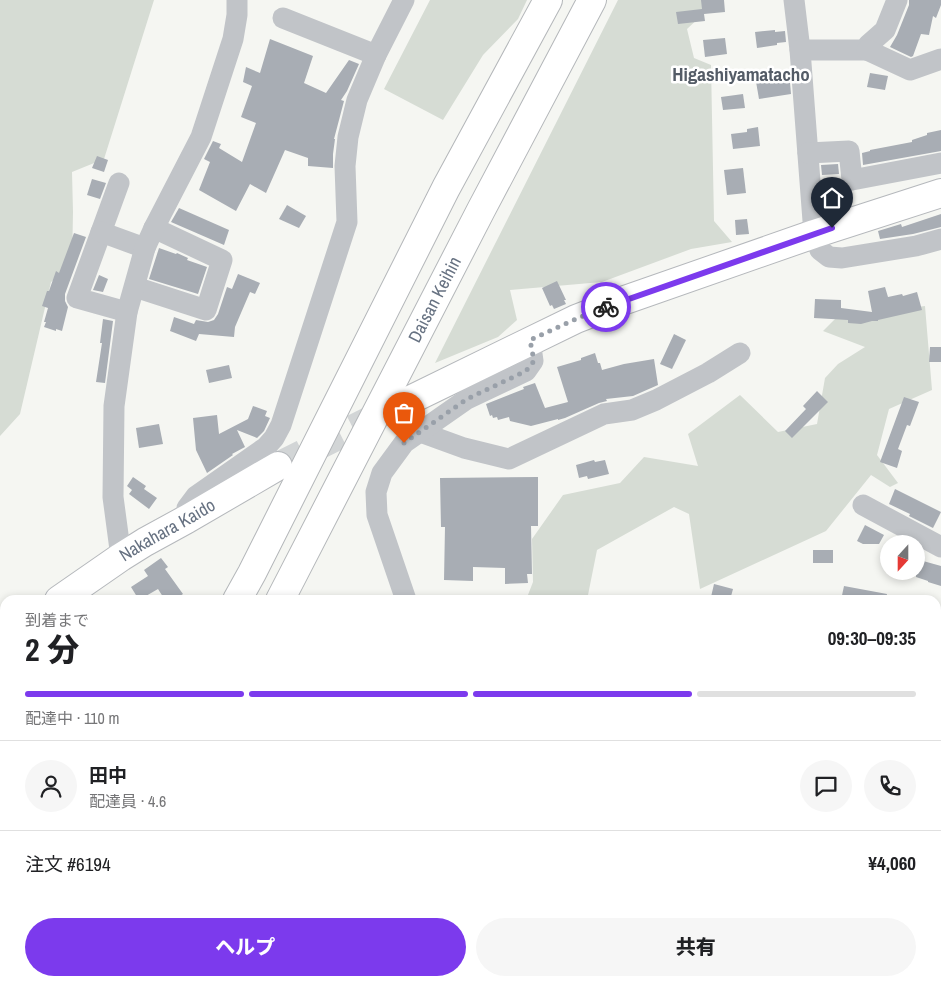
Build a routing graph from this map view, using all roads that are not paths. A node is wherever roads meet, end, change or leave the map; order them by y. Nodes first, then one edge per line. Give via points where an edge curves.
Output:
1 (237, 0) edge
2 (404, 0) edge
3 (548, 0) edge
4 (592, 0) edge
5 (794, 0) edge
6 (897, 0) edge
7 (283, 18) dead end
8 (800, 50) junction
9 (867, 50) junction
10 (376, 54) junction
11 (941, 59) edge
12 (808, 153) junction
13 (941, 163) edge
14 (119, 183) dead end
15 (941, 193) edge
16 (154, 228) junction
17 (101, 232) junction
18 (814, 234) junction
19 (940, 242) edge
20 (145, 248) junction
21 (135, 287) junction
22 (127, 312) junction
23 (530, 340) junction
24 (740, 353) dead end
25 (412, 399) tunnel mouth
26 (420, 432) junction
27 (278, 466) tunnel mouth
28 (862, 505) dead end
29 (187, 519) junction
30 (941, 547) edge
31 (121, 557) junction
32 (66, 595) edge
33 (240, 595) edge
34 (283, 595) edge
35 (404, 595) edge

1 - 16 street via 233,39 202,137
2 - 10 street
3 - 33 main road via 446,188
4 - 34 main road, Daisan Keihin
5 - 8 street
6 - 9 street via 885,30 868,45
7 - 10 street
8 - 9 street
8 - 12 street
9 - 11 street via 910,70
10 - 29 street via 357,100 348,137 345,166 347,222 281,425 266,447 196,496 188,508
12 - 13 street via 849,151 852,180
12 - 18 street
14 - 17 street
15 - 18 main road
16 - 20 street
16 - 21 street via 222,260 206,310
17 - 20 street
17 - 22 street via 77,298
18 - 19 street via 820,250 829,257 842,258
18 - 23 main road via 625,300
20 - 21 street
21 - 22 street
22 - 31 street via 114,406 113,497
23 - 25 main road
23 - 26 street via 534,361 526,371 467,399
24 - 26 street via 656,400 632,410 604,414 508,459
26 - 35 street via 404,443 382,473 376,492 377,515
27 - 29 main road, Nakahara Kaido
28 - 30 street
29 - 31 main road, Nakahara Kaido
31 - 32 main road, Nakahara Kaido

